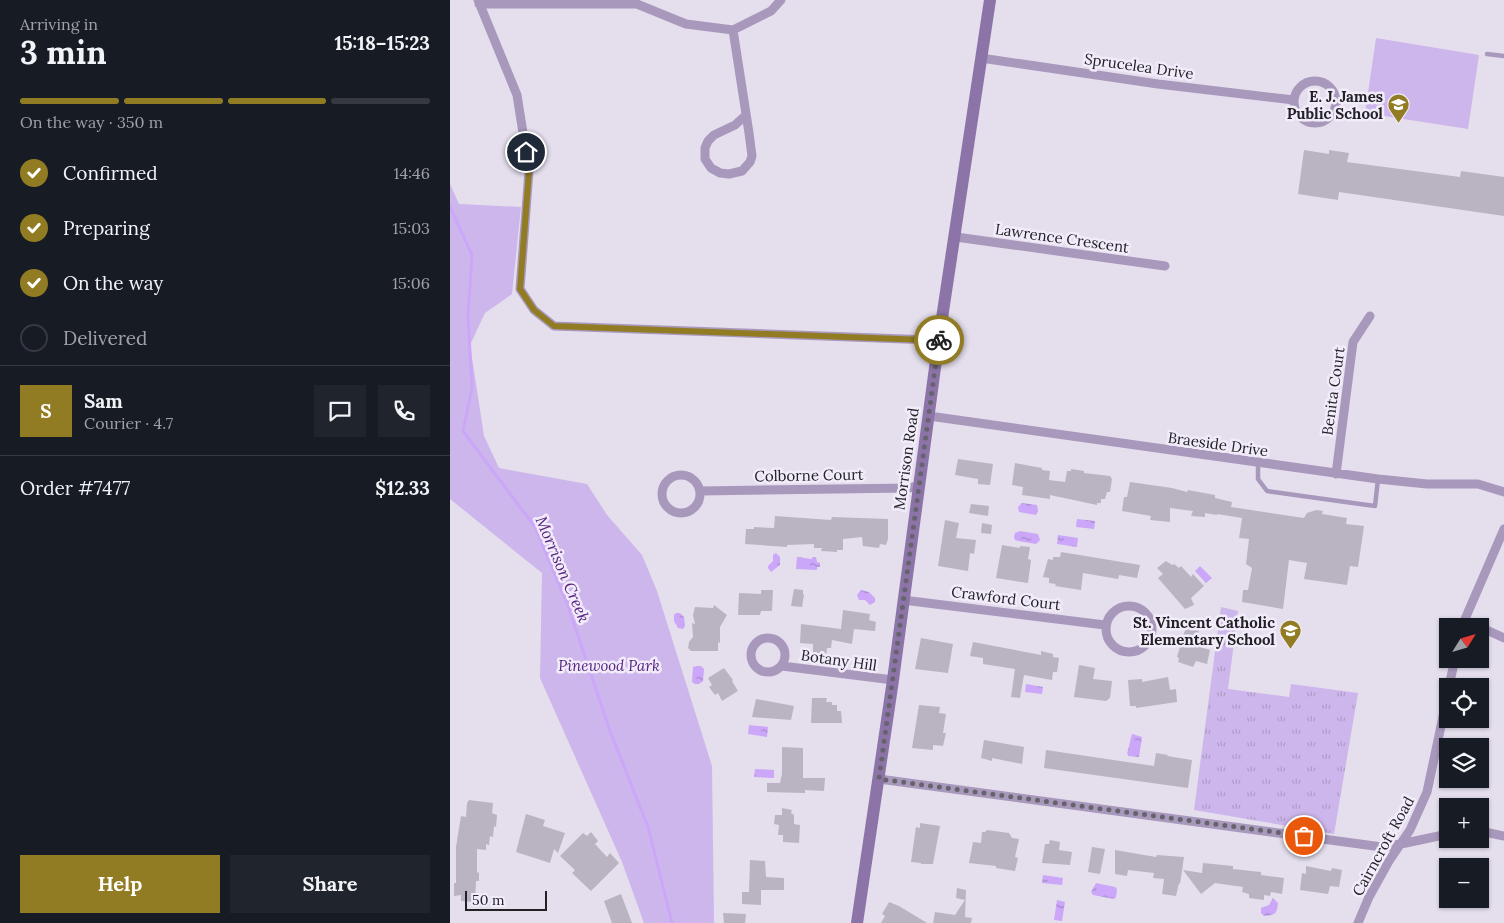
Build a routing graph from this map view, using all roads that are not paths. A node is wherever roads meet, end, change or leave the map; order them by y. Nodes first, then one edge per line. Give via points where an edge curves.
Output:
1 (781, 0) edge
2 (990, 0) edge
3 (478, 2) edge
4 (733, 30) junction
5 (1487, 54) dead end
6 (1504, 56) edge
7 (981, 58) junction
8 (1294, 100) junction
9 (746, 115) junction
10 (956, 237) junction
11 (1165, 266) dead end
12 (1370, 316) dead end
13 (939, 338) junction
14 (929, 416) junction
15 (1258, 463) junction
16 (1336, 474) junction
17 (1378, 479) junction
18 (918, 486) junction
19 (700, 491) junction
20 (1504, 492) edge
21 (1504, 529) edge
22 (903, 600) junction
23 (1465, 618) edge
24 (1106, 625) junction
25 (1489, 631) edge
26 (1504, 638) edge
27 (782, 666) dead end
28 (893, 680) junction
29 (1441, 728) edge
30 (879, 779) junction
31 (1489, 833) edge
32 (1439, 836) edge
33 (1504, 836) edge
34 (1401, 844) junction
35 (857, 923) edge
36 (1358, 923) edge

1 - 4 street via 771,11
2 - 7 street, Morrison Road
3 - 4 street via 637,4 686,24
3 - 13 street via 517,95 529,171 520,289 534,310 554,326
4 - 9 street
5 - 6 lane
7 - 8 street, Sprucelea Drive
7 - 10 street, Morrison Road
8 - 8 street via 1297,112 1312,123 1324,121 1336,106 1332,90 1318,81 1302,85
9 - 9 street via 752,156 750,162 742,171 720,173 705,159 708,141 735,126
10 - 11 street, Lawrence Crescent
10 - 13 street, Morrison Road
12 - 16 street, Benita Court via 1353,342
13 - 14 street, Morrison Road
14 - 15 street, Braeside Drive
14 - 18 street, Morrison Road
15 - 16 street, Braeside Drive
15 - 17 lane via 1258,479 1267,491 1375,506
16 - 17 street, Braeside Drive
17 - 20 street, Braeside Drive via 1427,484 1478,484
18 - 19 street, Colborne Court
18 - 22 street, Morrison Road
19 - 19 street via 693,479 681,474 669,478 661,495 666,506 676,513 683,513 698,503
21 - 23 street
22 - 24 street, Crawford Court
22 - 28 street, Morrison Road
24 - 24 street via 1110,644 1128,653 1146,646 1153,628 1144,611 1135,606 1116,609
25 - 26 street
27 - 28 street, Botany Hill
28 - 30 street, Morrison Road
29 - 34 street, Cairncroft Road via 1427,792
30 - 34 street via 1382,846
30 - 35 street, Morrison Road
31 - 33 street
32 - 34 street
34 - 36 street, Cairncroft Road via 1389,860

